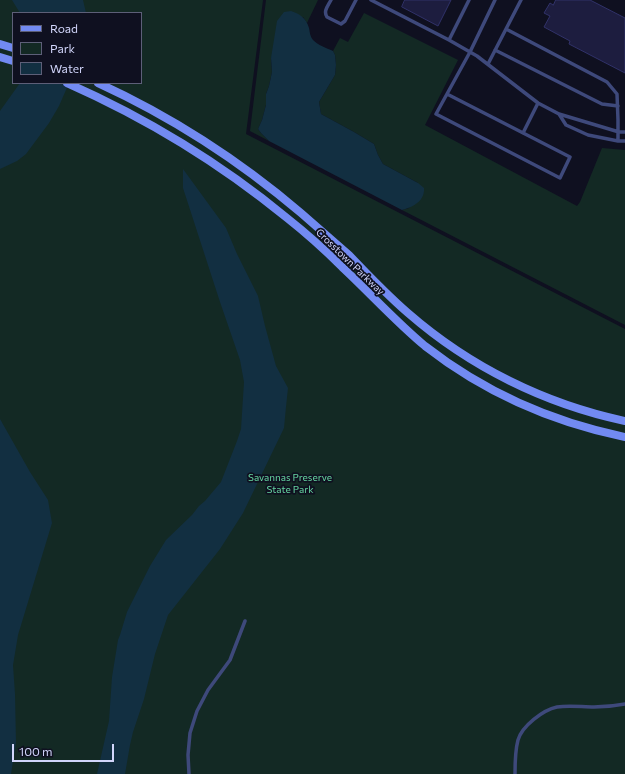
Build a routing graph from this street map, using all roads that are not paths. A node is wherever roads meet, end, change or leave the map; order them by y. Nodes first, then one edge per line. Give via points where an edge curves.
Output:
1 (330, 0) edge
2 (356, 0) edge
3 (371, 0) edge
4 (469, 0) edge
5 (495, 0) edge
6 (521, 0) edge
7 (506, 29) junction
8 (449, 40) junction
9 (0, 44) edge
10 (12, 48) edge
11 (495, 50) junction
12 (470, 52) junction
13 (0, 57) edge
14 (12, 61) edge
15 (488, 64) junction
16 (69, 84) edge
17 (100, 84) edge
18 (447, 94) junction
19 (538, 103) junction
20 (618, 106) junction
21 (559, 114) junction
22 (619, 132) junction
23 (625, 132) edge
24 (523, 133) junction
25 (618, 142) junction
26 (625, 142) edge
27 (625, 421) edge
28 (625, 437) edge
29 (245, 621) dead end
30 (625, 704) edge
31 (189, 774) edge
32 (515, 774) edge

1 - 2 lane via 326,16 341,24
3 - 8 lane
4 - 8 lane
5 - 12 lane
6 - 7 lane
7 - 11 lane
7 - 20 lane via 607,82 617,94
8 - 12 lane
9 - 10 main road
11 - 15 lane
11 - 20 lane via 602,104
12 - 15 lane
12 - 18 lane
13 - 14 main road
15 - 19 lane
16 - 28 main road, Crosstown Parkway via 135,115 183,143 259,195 303,231 425,346 478,382 541,413 582,427
17 - 27 main road, Crosstown Parkway via 172,122 275,192 320,229 407,312 453,348 514,384 547,398
18 - 24 lane
18 - 24 lane via 436,114 560,178 570,157
19 - 21 lane
19 - 24 lane
20 - 22 lane
21 - 22 lane
21 - 25 lane via 566,124 588,136
22 - 23 lane
22 - 25 lane
25 - 26 lane
29 - 31 lane via 230,660 208,690 197,711 190,733
30 - 32 lane via 556,707 531,720 518,739

